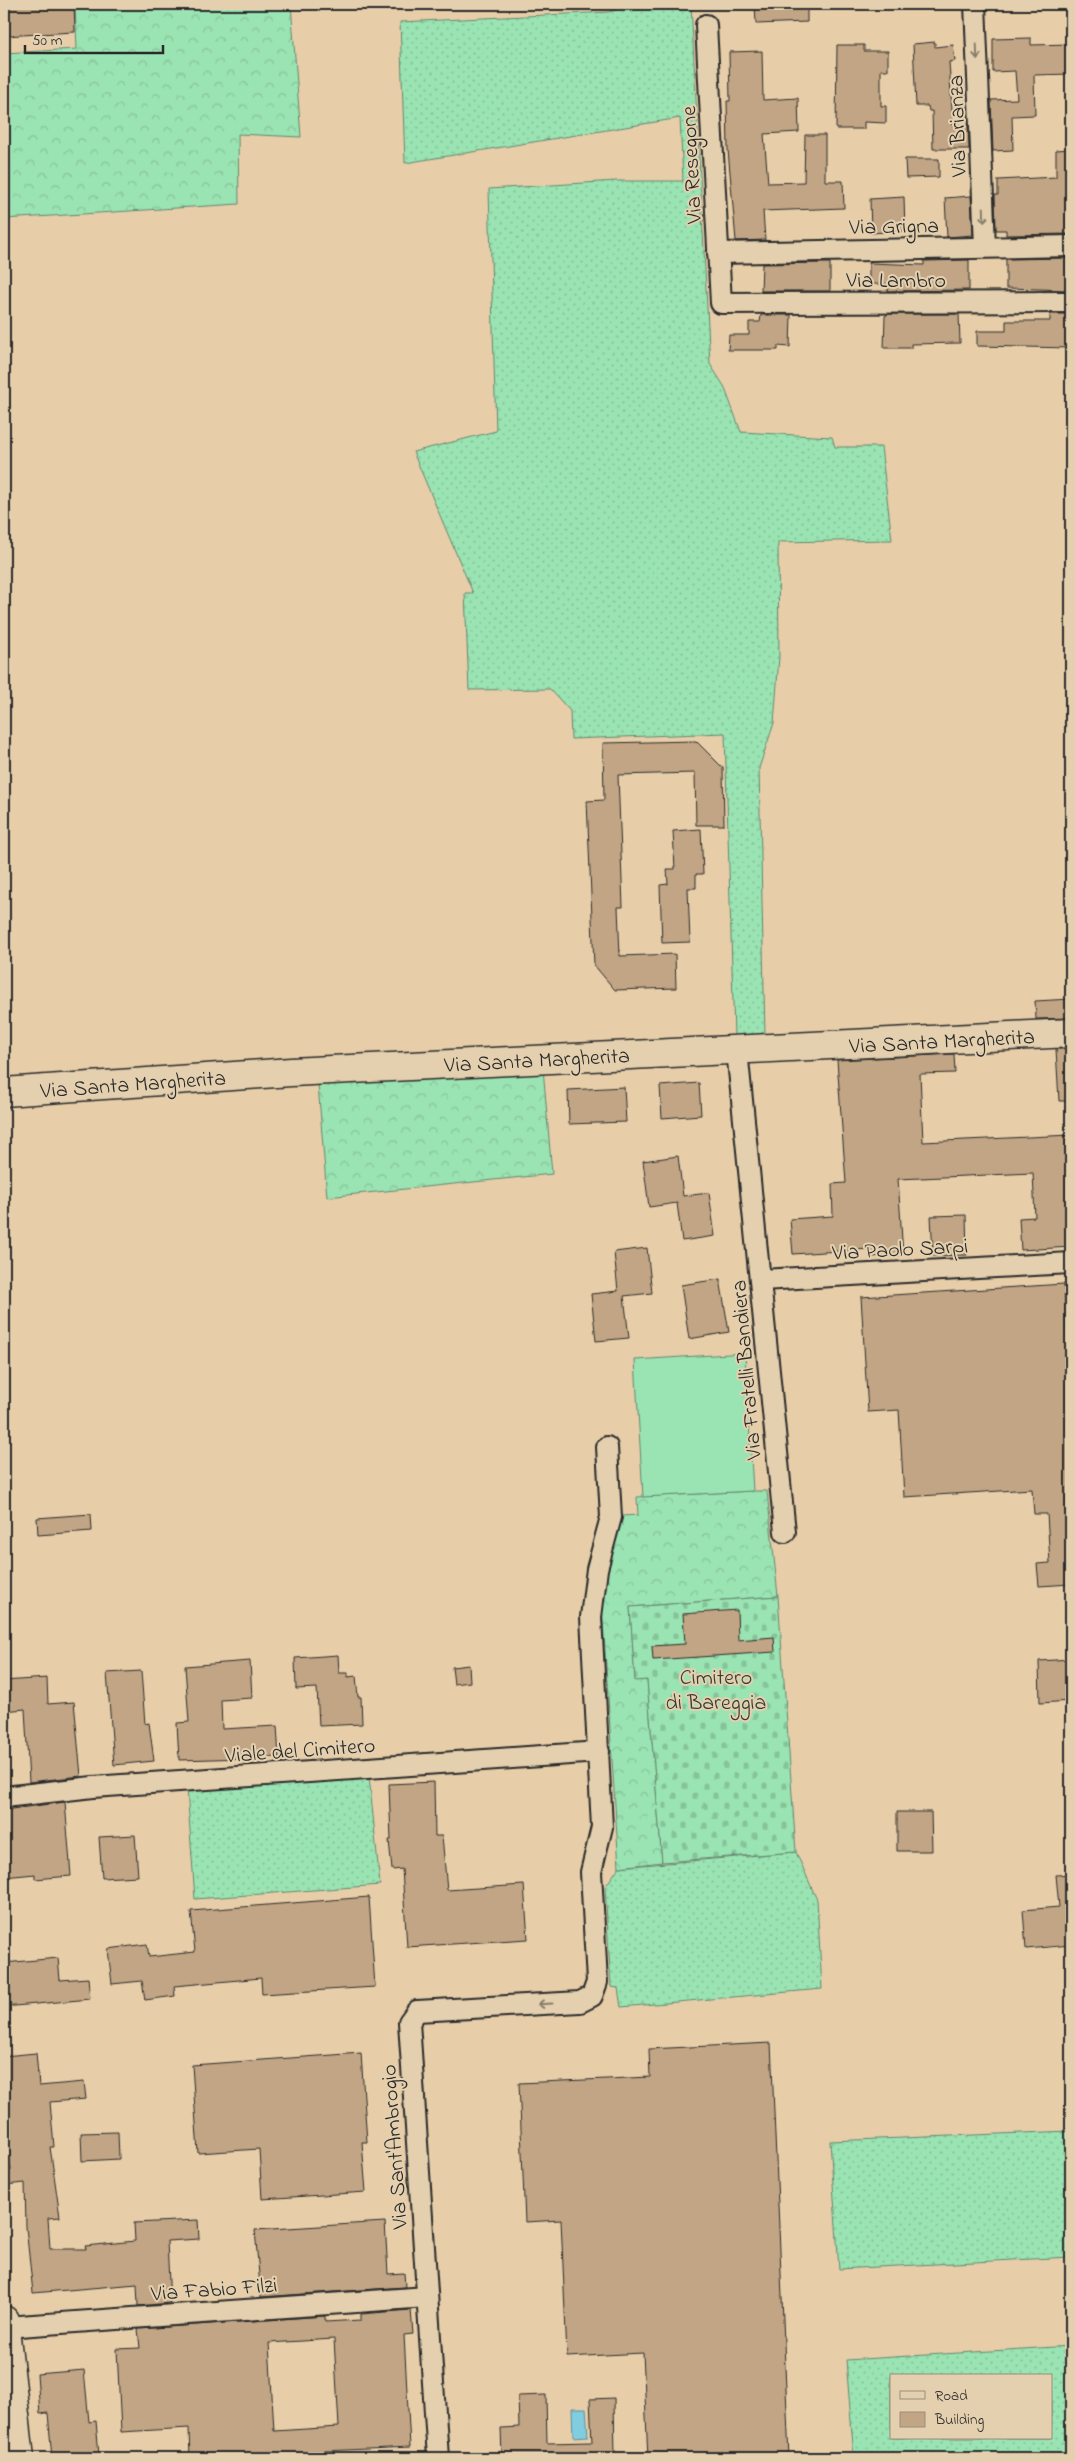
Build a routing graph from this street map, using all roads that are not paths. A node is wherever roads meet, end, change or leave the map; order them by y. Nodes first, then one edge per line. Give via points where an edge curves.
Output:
1 (975, 4) edge
2 (706, 25) dead end
3 (1071, 246) edge
4 (985, 247) junction
5 (718, 253) junction
6 (1071, 302) edge
7 (721, 303) joint
8 (1071, 1033) edge
9 (738, 1050) junction
10 (4, 1092) edge
11 (1071, 1263) edge
12 (761, 1280) junction
13 (607, 1447) dead end
14 (785, 1532) dead end
15 (599, 1752) junction
16 (4, 1797) edge
17 (427, 2297) junction
18 (4, 2324) edge
19 (20, 2458) edge
20 (438, 2458) edge

1 -> 4 street, Via Brianza
2 - 5 street, Via Resegone
3 - 4 street, Via Grigna
4 - 5 street, Via Grigna
5 - 7 street, Via Resegone
6 - 7 street, Via Lambro
8 - 9 street, Via Santa Margherita
9 - 10 street, Via Santa Margherita via 291,1072
9 - 12 street, Via Fratelli Bandiera
11 - 12 street, Via Paolo Sarpi
12 - 14 street, Via Fratelli Bandiera
13 - 15 street via 611,1516 597,1569 591,1618
15 - 16 street, Viale del Cimitero
15 -> 17 street, Via Sant'Ambrogio via 602,1828 591,1872 597,1982 592,1996 580,2002 417,2011 409,2022
17 - 18 street, Via Fabio Filzi
17 - 20 street, Via Sant'Ambrogio
18 - 19 street

